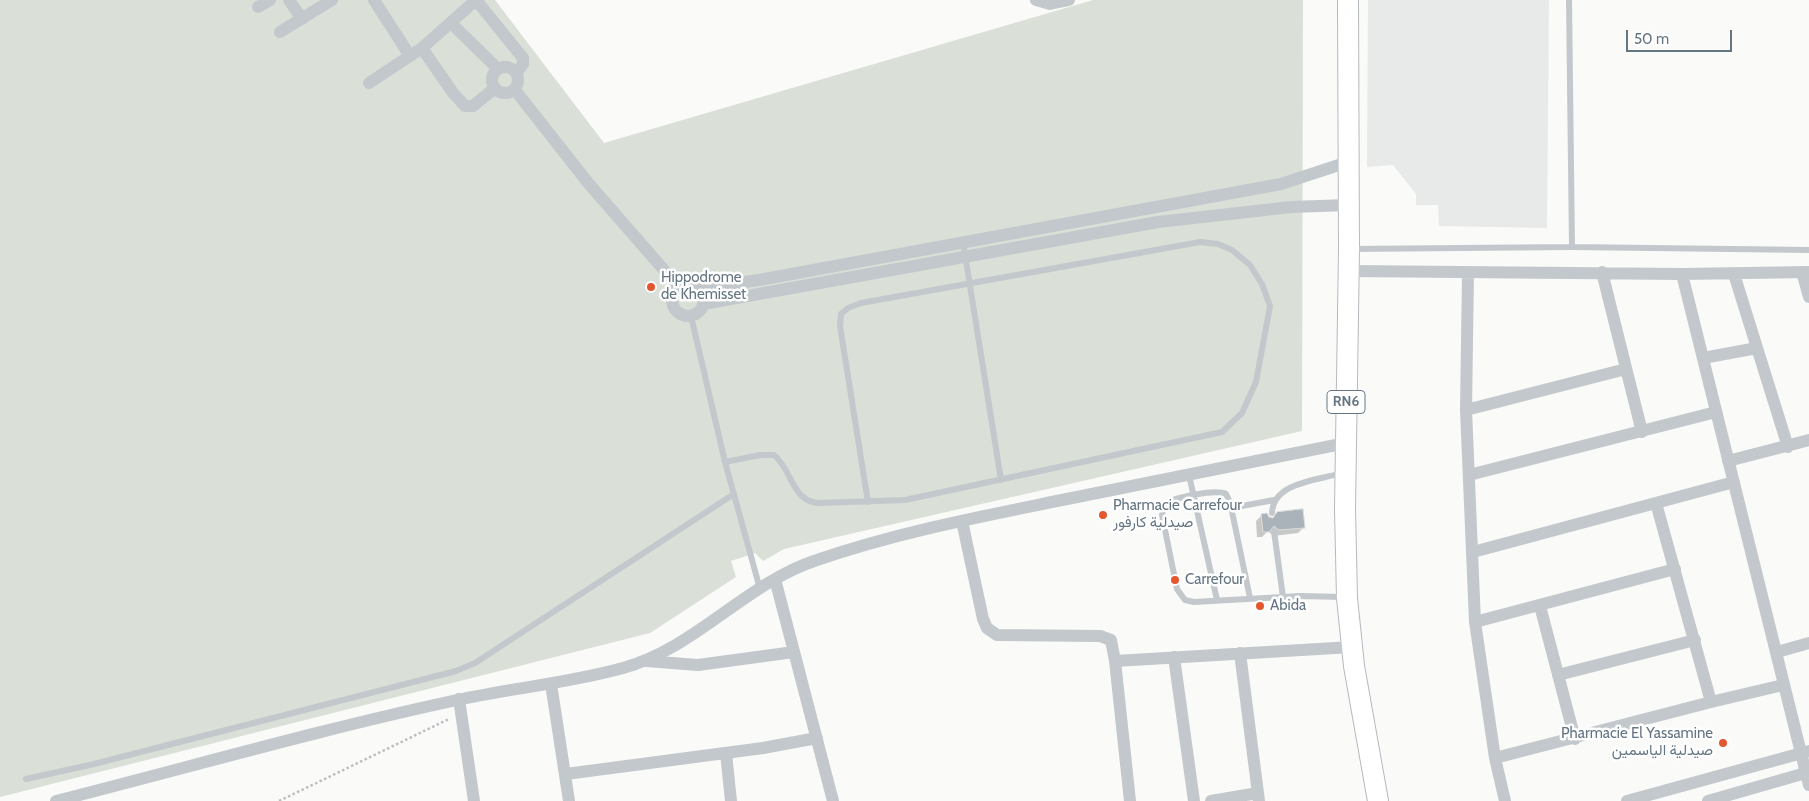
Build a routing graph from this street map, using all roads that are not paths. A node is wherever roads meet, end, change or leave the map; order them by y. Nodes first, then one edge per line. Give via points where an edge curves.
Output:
1 (270, 0) edge
2 (289, 0) edge
3 (374, 0) edge
4 (476, 0) edge
5 (1036, 0) edge
6 (1069, 0) edge
7 (1348, 0) edge
8 (1569, 0) edge
9 (326, 1) edge
10 (258, 7) dead end
11 (302, 19) junction
12 (451, 23) junction
13 (280, 32) dead end
14 (422, 48) junction
15 (410, 56) junction
16 (498, 69) junction
17 (516, 72) junction
18 (370, 83) dead end
19 (495, 88) junction
20 (515, 90) junction
21 (1348, 162) junction
22 (1348, 205) junction
23 (963, 242) junction
24 (1572, 247) junction
25 (1349, 249) junction
26 (1809, 250) edge
27 (965, 258) junction
28 (1348, 271) junction
29 (1468, 272) junction
30 (1602, 272) junction
31 (1806, 272) edge
32 (1682, 274) junction
33 (1734, 274) junction
34 (969, 285) junction
35 (678, 286) junction
36 (699, 288) junction
37 (1809, 297) edge
38 (703, 304) junction
39 (692, 316) junction
40 (1757, 348) junction
41 (1703, 358) junction
42 (1626, 369) junction
43 (1466, 410) junction
44 (1716, 412) junction
45 (1642, 432) junction
46 (1809, 440) edge
47 (1346, 444) junction
48 (1788, 447) junction
49 (1728, 460) junction
50 (725, 462) junction
51 (1346, 472) junction
52 (1189, 475) junction
53 (1468, 475) junction
54 (1001, 480) junction
55 (1734, 482) junction
56 (734, 494) junction
57 (1194, 496) junction
58 (1274, 500) junction
59 (868, 502) junction
60 (1656, 503) junction
61 (1231, 508) junction
62 (1272, 513) dead end
63 (962, 520) junction
64 (1274, 531) dead end
65 (1473, 552) junction
66 (1675, 569) junction
67 (774, 579) junction
68 (760, 589) junction
69 (1283, 597) junction
70 (1250, 598) junction
71 (1348, 598) junction
72 (1218, 600) junction
73 (1540, 606) junction
74 (1475, 622) junction
75 (1695, 640) junction
76 (1809, 643) edge
77 (1352, 647) junction
78 (794, 652) junction
79 (1240, 652) junction
80 (1777, 652) junction
81 (1174, 657) junction
82 (646, 661) junction
83 (1115, 662) junction
84 (1558, 675) junction
85 (551, 684) junction
86 (1783, 685) junction
87 (460, 699) junction
88 (1711, 702) junction
89 (817, 738) junction
90 (1575, 739) junction
91 (1806, 752) edge
92 (726, 753) junction
93 (1495, 758) junction
94 (566, 774) junction
95 (1808, 777) edge
96 (26, 779) dead end
97 (1258, 797) edge
98 (56, 801) edge
99 (474, 801) edge
100 (569, 801) edge
101 (731, 801) edge
102 (833, 801) edge
103 (1130, 801) edge
104 (1194, 801) edge
105 (1210, 801) edge
106 (1378, 801) edge
107 (1506, 801) edge
108 (1627, 801) edge
109 (1708, 801) edge

1 - 10 street
2 - 11 street
3 - 15 street
4 - 12 street
4 - 17 street via 523,58 523,64
5 - 6 street via 1050,4
7 - 21 main road, RN6
8 - 24 lane
9 - 11 street
11 - 13 street
12 - 14 street
12 - 16 street
14 - 15 street
14 - 19 street via 465,106 473,106
15 - 18 street
16 - 17 street via 508,67
16 - 19 street via 493,76
17 - 20 street via 519,81
19 - 20 street via 507,94
20 - 35 street via 589,184
21 - 22 main road, RN6
21 - 23 street via 1281,184
22 - 25 main road, RN6
22 - 27 street via 1291,207 1158,222
23 - 27 lane
23 - 36 street
24 - 25 lane
24 - 26 lane
25 - 28 main road, RN6
27 - 34 lane
27 - 38 street
28 - 29 street
28 - 47 main road, RN6
29 - 30 street
29 - 43 street
30 - 32 street
30 - 42 street
31 - 33 street
31 - 37 street
32 - 33 street
32 - 41 street
33 - 40 street
34 - 54 lane
34 - 54 lane via 1200,242 1232,250 1250,264 1270,306 1256,382 1242,413 1222,432
34 - 59 lane via 861,303 841,314 840,326
35 - 36 street via 689,284
35 - 39 street via 671,298 673,307 682,316
36 - 38 street
38 - 39 street
39 - 50 lane
40 - 41 street
40 - 48 street
41 - 44 street
42 - 43 street
42 - 45 street
43 - 53 street
44 - 45 street
44 - 49 street
45 - 53 street
46 - 48 street
47 - 51 main road, RN6
47 - 52 street
48 - 49 street
49 - 55 street
50 - 56 lane
50 - 59 lane via 774,455 808,502
51 - 58 lane via 1287,488
51 - 71 main road, RN6
52 - 57 lane
52 - 63 street
53 - 65 street
54 - 59 lane via 905,500
55 - 60 street
55 - 80 street
56 - 68 lane
56 - 96 lane via 476,663 456,671
57 - 61 lane via 1222,492 1229,498
57 - 72 lane
57 - 72 lane via 1168,502 1162,511 1177,589 1189,602
58 - 61 lane
58 - 62 lane
60 - 65 street
60 - 66 street
61 - 70 lane
63 - 67 street via 817,560
63 - 83 street via 987,628 997,635 1106,636 1113,645
64 - 69 lane
65 - 74 street
66 - 73 street
66 - 75 street
67 - 68 street
67 - 78 street
68 - 82 street via 693,635
69 - 70 lane
69 - 71 lane
70 - 72 lane
71 - 77 main road, RN6
73 - 74 street
73 - 84 street
74 - 93 street
75 - 84 street
75 - 88 street
76 - 80 street
77 - 79 street
77 - 106 main road, RN6
78 - 82 street via 698,665
78 - 89 street
79 - 81 street
79 - 97 street
80 - 86 street
81 - 83 street
81 - 104 street
82 - 85 street
83 - 103 street
84 - 90 street
85 - 87 street
85 - 94 street
86 - 88 street
86 - 91 street
87 - 98 street
87 - 99 street
88 - 90 street
89 - 92 street
89 - 102 street
90 - 93 street
91 - 95 street
91 - 108 street
92 - 94 street
92 - 101 street
93 - 107 street
94 - 100 street
95 - 109 street
97 - 105 street

